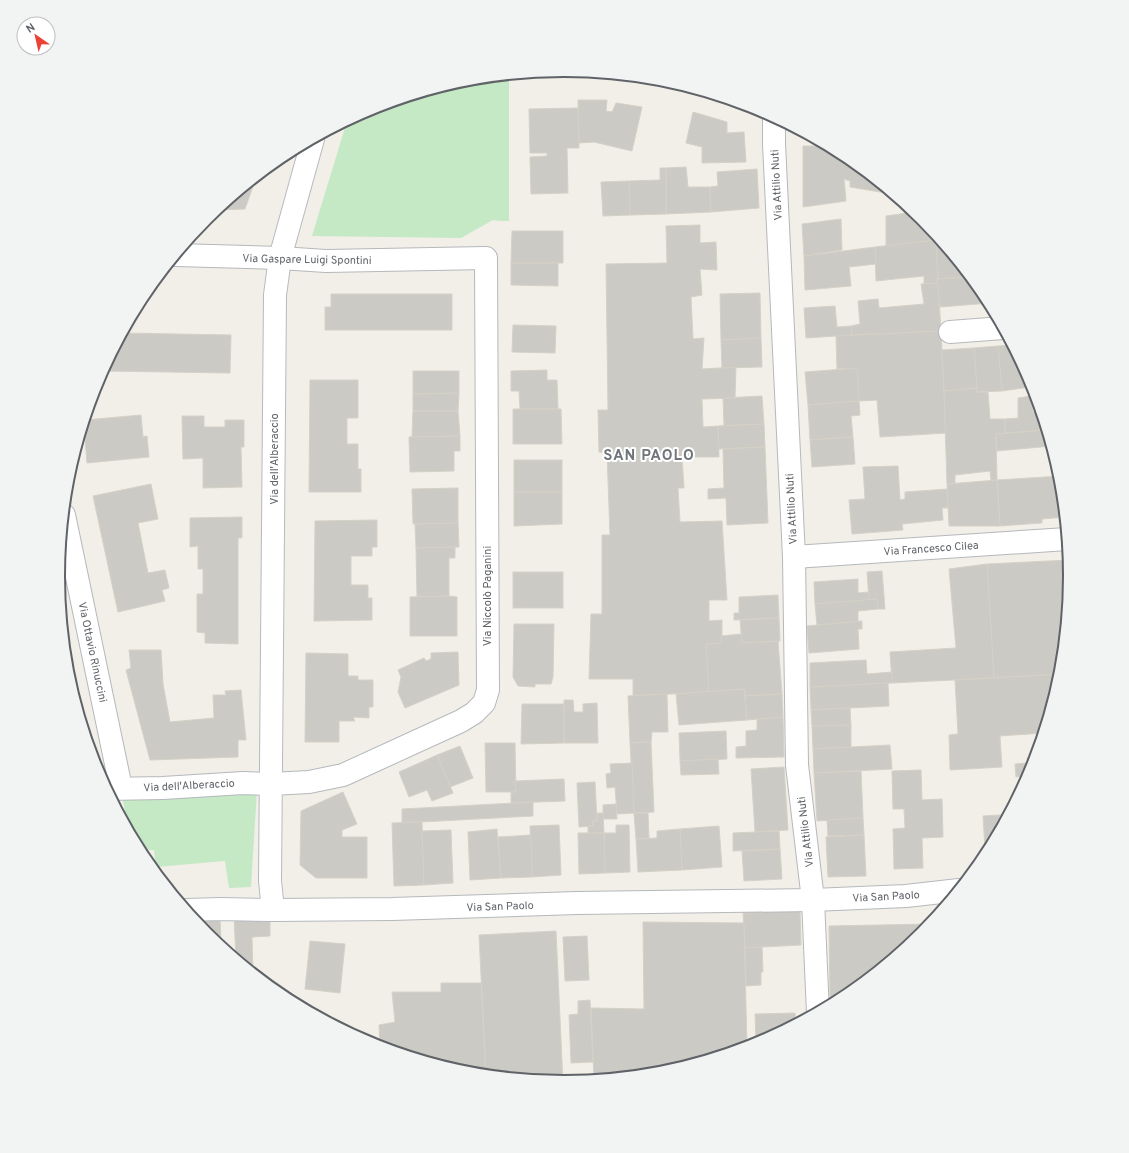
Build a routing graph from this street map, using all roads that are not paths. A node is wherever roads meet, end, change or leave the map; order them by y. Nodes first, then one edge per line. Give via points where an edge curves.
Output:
1 (774, 124) edge
2 (311, 146) edge
3 (182, 255) edge
4 (280, 258) junction
5 (486, 258) joint
6 (998, 328) edge
7 (950, 332) dead end
8 (67, 532) edge
9 (1063, 539) edge
10 (794, 557) junction
11 (271, 784) junction
12 (114, 788) edge
13 (953, 891) edge
14 (813, 900) junction
15 (192, 910) edge
16 (273, 910) junction
17 (818, 1007) edge

1 - 10 street, Via Attilio Nuti
2 - 4 street, Via dell'Alberaccio
3 - 4 street, Via Gaspare Luigi Spontini
4 - 5 street, Via Gaspare Luigi Spontini via 326,261
4 - 11 street, Via dell'Alberaccio via 275,295
5 - 11 street, Via Niccolò Paganini via 488,690 484,703 461,721 343,774 309,782
6 - 7 street
8 - 12 street, Via Ottavio Rinuccini
9 - 10 street, Via Francesco Cilea
10 - 14 street, Via Attilio Nuti via 797,765
11 - 12 street, Via dell'Alberaccio
11 - 16 street, Via dell'Alberaccio via 270,881
13 - 14 street, Via San Paolo via 906,896
14 - 16 street, Via San Paolo
14 - 17 street
15 - 16 street, Via San Paolo

